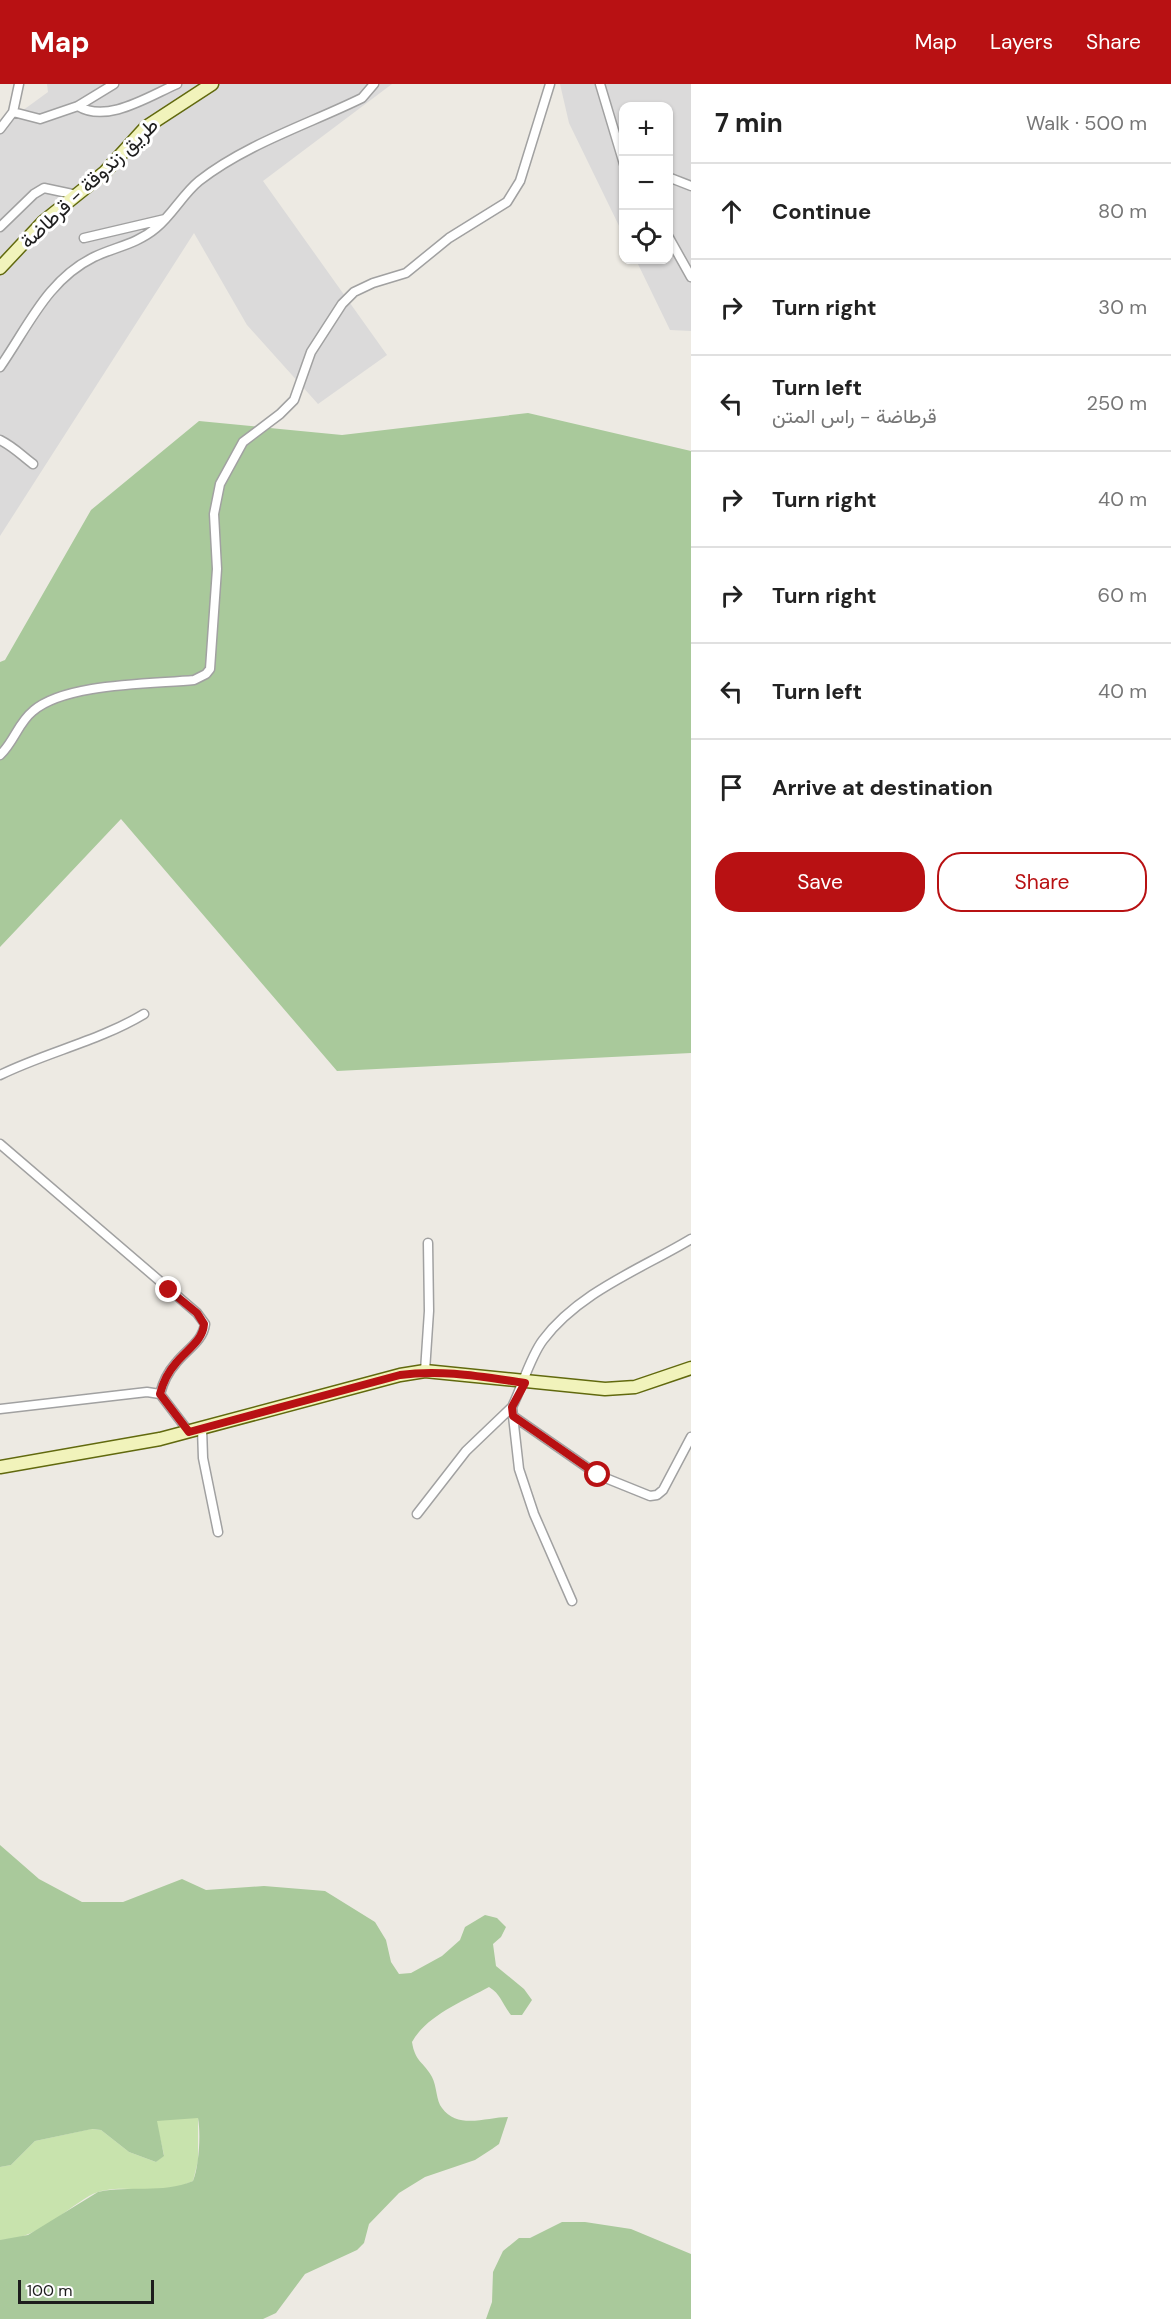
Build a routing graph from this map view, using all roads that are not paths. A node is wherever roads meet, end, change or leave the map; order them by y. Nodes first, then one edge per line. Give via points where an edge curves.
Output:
1 (19, 84) edge
2 (114, 84) edge
3 (177, 84) edge
4 (212, 84) edge
5 (374, 84) edge
6 (550, 84) edge
7 (600, 84) edge
8 (78, 106) junction
9 (13, 112) junction
10 (0, 129) edge
11 (622, 156) edge
12 (673, 179) edge
13 (691, 186) edge
14 (77, 195) junction
15 (165, 218) junction
16 (0, 227) edge
17 (84, 238) dead end
18 (673, 244) edge
19 (0, 268) edge
20 (691, 278) edge
21 (0, 367) edge
22 (0, 440) edge
23 (33, 464) dead end
24 (0, 754) edge
25 (144, 1014) dead end
26 (0, 1075) edge
27 (0, 1144) edge
28 (691, 1239) edge
29 (428, 1243) dead end
30 (691, 1368) edge
31 (425, 1371) junction
32 (525, 1383) junction
33 (160, 1394) junction
34 (0, 1409) edge
35 (513, 1412) junction
36 (202, 1428) junction
37 (189, 1432) junction
38 (691, 1437) edge
39 (0, 1467) edge
40 (417, 1514) dead end
41 (218, 1532) dead end
42 (572, 1601) dead end

1 - 9 street
2 - 8 street
3 - 8 street via 119,110 86,111
4 - 14 main road, طريق زندوقة - قرطاضة via 146,127 105,172
5 - 15 street via 362,98 231,160 198,182
6 - 24 street via 520,181 507,202 449,238 406,273 354,292 311,351 294,400 243,442 220,484 214,514 217,569 210,669 206,674 194,680 75,691 52,698 33,711
7 - 11 street
8 - 9 street via 40,119
9 - 10 street
12 - 13 street
14 - 16 street via 44,188
14 - 19 main road, طريق زندوقة - قرطاضة via 43,222
15 - 17 street
15 - 21 street via 127,247 93,258 69,276 41,302
18 - 20 street
22 - 23 street via 17,448
25 - 26 street via 105,1035
27 - 33 street via 197,1313 204,1333 175,1363
28 - 32 street via 628,1273 560,1321 541,1341
29 - 31 street
30 - 32 main road via 635,1388
31 - 32 main road
31 - 36 main road
32 - 35 street
33 - 34 street via 147,1392
33 - 37 street
35 - 38 street via 598,1475 650,1496 663,1490
35 - 40 street via 466,1451
35 - 42 street via 519,1469
36 - 37 main road
36 - 41 street via 203,1458
37 - 39 main road

